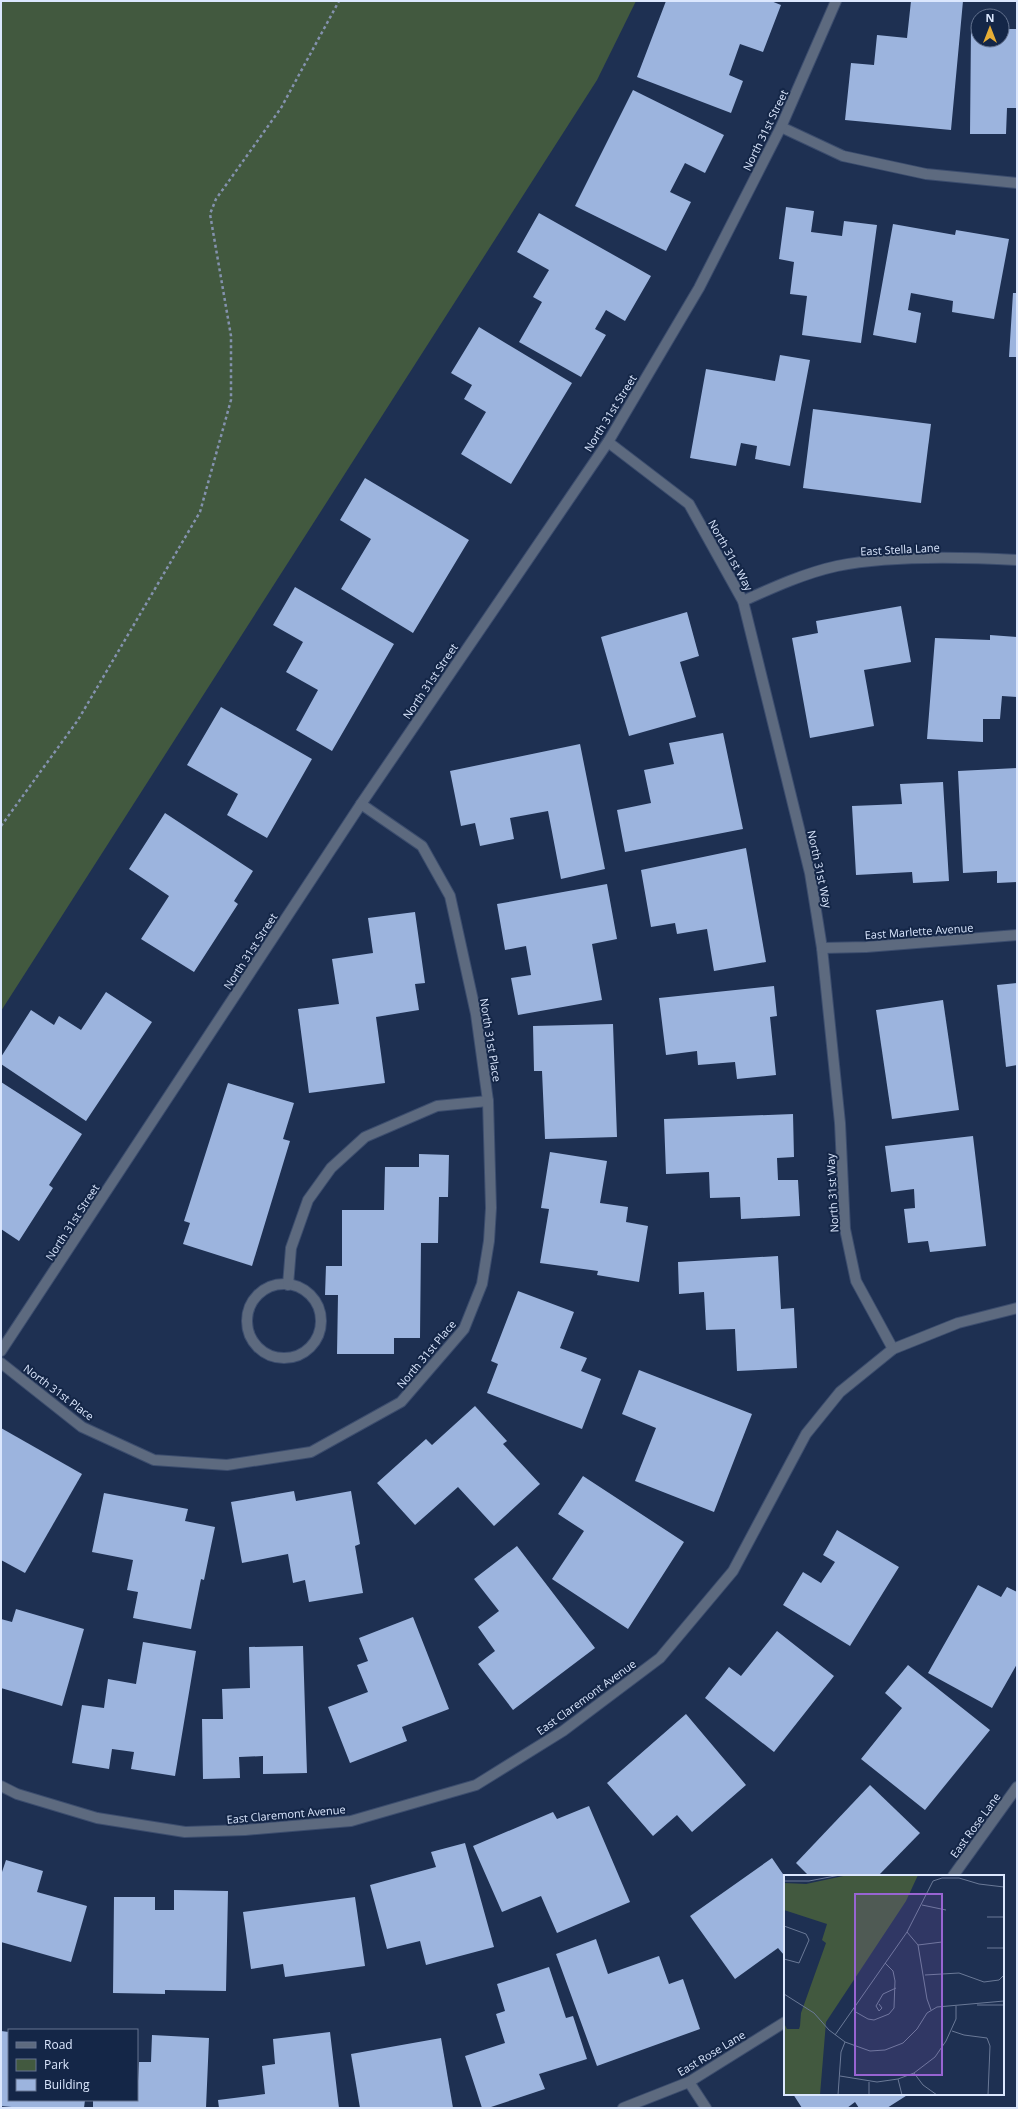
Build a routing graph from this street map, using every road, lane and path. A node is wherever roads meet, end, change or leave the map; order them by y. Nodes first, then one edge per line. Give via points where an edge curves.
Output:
1 (339, 1) edge
2 (836, 1) edge
3 (781, 127) junction
4 (1017, 183) edge
5 (608, 442) junction
6 (1017, 560) edge
7 (743, 601) junction
8 (361, 804) junction
9 (1, 826) edge
10 (1017, 935) edge
11 (822, 948) junction
12 (488, 1101) junction
13 (288, 1285) junction
14 (1017, 1308) edge
15 (893, 1349) junction
16 (1, 1351) edge
17 (1, 1363) edge
18 (1, 1786) edge
19 (1017, 1787) edge
20 (954, 1875) edge
21 (784, 2023) edge
22 (689, 2082) junction
23 (623, 2108) edge
24 (706, 2108) edge

1 - 9 path via 281,108 216,199 210,214 231,336 231,400 200,512 78,720
2 - 3 street, North 31st Street
3 - 4 street via 843,156 926,174
3 - 5 street, North 31st Street via 699,288
5 - 7 street, North 31st Way via 689,504
5 - 8 street, North 31st Street
6 - 7 street, East Stella Lane via 887,560 837,566 784,582
7 - 11 street, North 31st Way via 810,873
8 - 12 street, North 31st Place via 422,846 450,896 476,1014
8 - 16 street, North 31st Street
10 - 11 street, East Marlette Avenue
11 - 15 street, North 31st Way via 840,1123 844,1229 856,1281
12 - 13 street via 437,1106 365,1137 331,1168 308,1200 291,1248
12 - 17 street, North 31st Place via 491,1208 489,1241 482,1284 464,1329 400,1402 311,1452 227,1465 154,1460 82,1427
13 - 13 street via 275,1285 264,1290 255,1298 249,1309 249,1333 264,1352 275,1357 299,1355 317,1339 321,1327 321,1316 310,1294
14 - 15 street, East Claremont Avenue via 958,1323
15 - 18 street, East Claremont Avenue via 840,1392 806,1434 733,1571 660,1658 563,1731 476,1785 351,1821 185,1832 97,1818 17,1794
19 - 20 street, East Rose Lane
21 - 22 street, East Rose Lane
22 - 23 street, East Rose Lane
22 - 24 street

